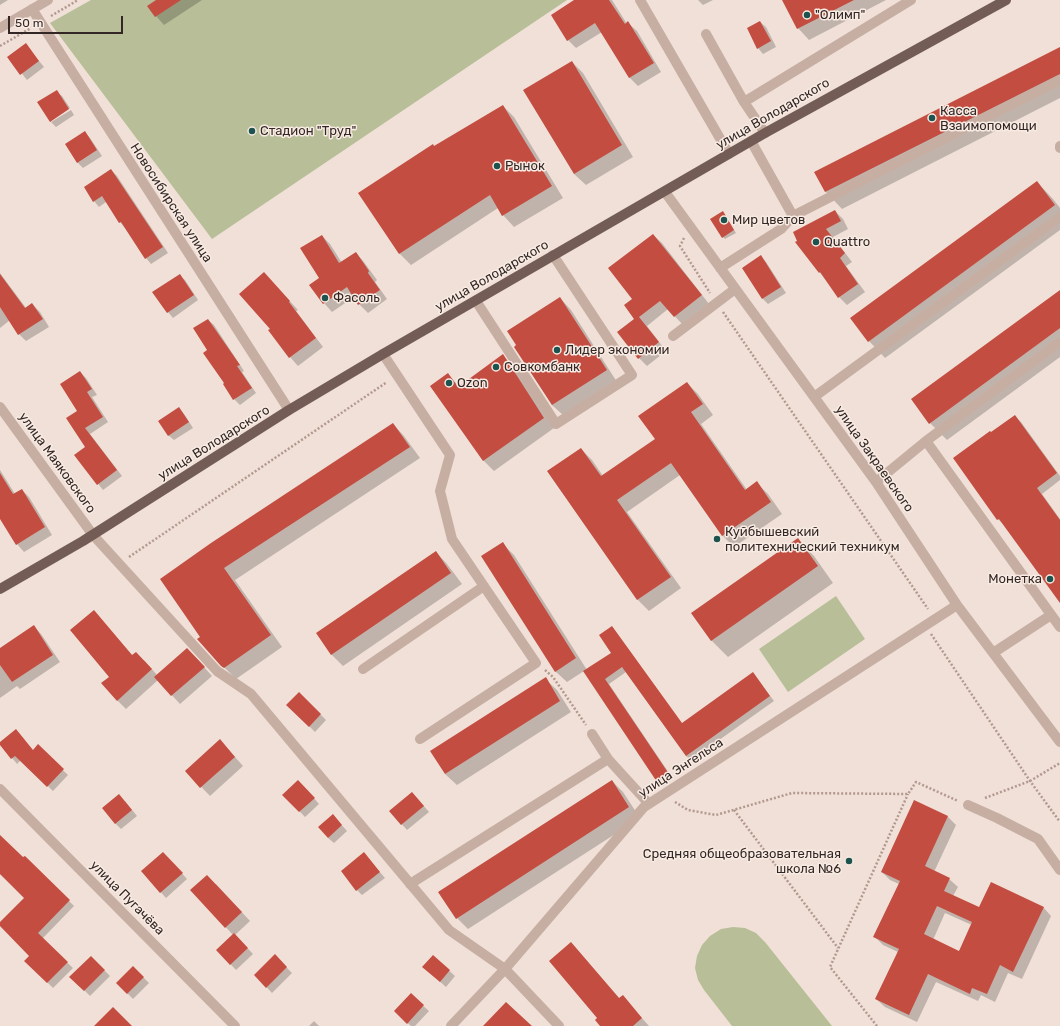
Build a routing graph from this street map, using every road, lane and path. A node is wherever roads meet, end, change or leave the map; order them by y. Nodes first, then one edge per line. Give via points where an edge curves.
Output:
1 (48, 0) edge
2 (640, 0) edge
3 (911, 0) edge
4 (1006, 0) edge
5 (32, 9) junction
6 (0, 28) edge
7 (706, 34) dead end
8 (1060, 80) edge
9 (744, 102) junction
10 (765, 133) junction
11 (751, 141) junction
12 (730, 154) junction
13 (665, 192) junction
14 (792, 216) junction
15 (1060, 217) edge
16 (689, 227) junction
17 (553, 255) junction
18 (720, 268) junction
19 (735, 289) junction
20 (476, 301) junction
21 (716, 302) junction
22 (673, 336) dead end
23 (1060, 342) edge
24 (383, 354) junction
25 (397, 375) junction
26 (814, 397) junction
27 (0, 407) edge
28 (290, 410) junction
29 (926, 441) junction
30 (876, 482) junction
31 (93, 535) junction
32 (119, 563) junction
33 (484, 586) junction
34 (0, 589) edge
35 (957, 605) junction
36 (1051, 614) junction
37 (935, 619) junction
38 (925, 626) junction
39 (1060, 627) edge
40 (993, 653) junction
41 (536, 662) junction
42 (363, 669) dead end
43 (592, 734) joint
44 (420, 739) dead end
45 (1060, 742) edge
46 (608, 759) junction
47 (1060, 763) edge
48 (1030, 781) junction
49 (0, 789) edge
50 (908, 794) junction
51 (664, 795) junction
52 (649, 804) junction
53 (968, 805) junction
54 (734, 810) junction
55 (1060, 822) edge
56 (1060, 870) edge
57 (410, 884) junction
58 (838, 948) junction
59 (505, 969) junction
60 (235, 1026) edge
61 (451, 1026) edge
62 (559, 1026) edge
63 (877, 1026) edge

1 - 5 street
2 - 12 street
3 - 9 street
4 - 10 main road, улица Володарского
5 - 6 street
5 - 28 street, Новосибирская улица
7 - 9 street
8 - 14 street
9 - 10 street
10 - 11 main road, улица Володарского
11 - 12 main road, улица Володарского
11 - 14 street
12 - 13 main road, улица Володарского
13 - 16 street, улица Закраевского
13 - 17 main road, улица Володарского
14 - 18 street via 781,229
15 - 26 street
16 - 18 street, улица Закраевского
16 - 21 path via 680,246
17 - 20 main road, улица Володарского
17 - 20 street via 632,375 556,424
18 - 19 street, улица Закраевского
19 - 21 street
19 - 26 street, улица Закраевского
20 - 24 main road, улица Володарского
21 - 22 street
21 - 37 path
23 - 29 street
24 - 25 street
24 - 28 main road, улица Володарского
25 - 32 path
25 - 33 street via 450,455 440,491 452,538
26 - 30 street, улица Закраевского
27 - 31 street, улица Маяковского
28 - 31 main road, улица Володарского
29 - 30 street
29 - 36 street
30 - 35 street, улица Закраевского
31 - 32 street, улица Маяковского
31 - 34 main road, улица Володарского
32 - 57 street, улица Маяковского via 217,671 251,694
33 - 41 street
33 - 42 street
35 - 37 street, улица Энгельса
35 - 40 street, улица Закраевского
36 - 39 street
36 - 40 street
37 - 38 street, улица Энгельса
38 - 48 path
38 - 51 street, улица Энгельса
40 - 45 street, улица Закраевского
41 - 43 path via 553,677
41 - 44 street
43 - 46 street
46 - 52 street
46 - 57 street
47 - 48 path
48 - 53 path
48 - 55 path
49 - 60 street, улица Пугачёва
50 - 53 path via 916,782
50 - 54 path via 792,793
50 - 58 path
51 - 52 street, улица Энгельса
51 - 54 path via 688,810 716,815
52 - 59 street, улица Энгельса
53 - 56 street via 1038,838
54 - 58 path
57 - 59 street, улица Маяковского via 449,930
58 - 63 path via 830,967
59 - 61 street, улица Энгельса
59 - 62 street, улица Маяковского

